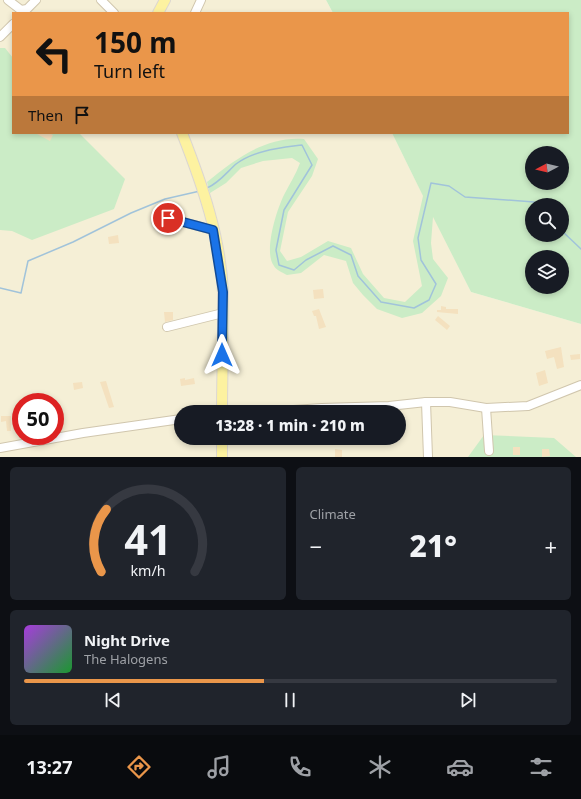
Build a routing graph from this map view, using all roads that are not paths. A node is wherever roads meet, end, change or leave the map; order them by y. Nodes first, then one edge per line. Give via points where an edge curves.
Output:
1 (8, 0) edge
2 (36, 0) edge
3 (101, 0) edge
4 (165, 0) edge
5 (201, 0) edge
6 (25, 11) edge
7 (113, 12) edge
8 (159, 12) edge
9 (195, 12) edge
10 (12, 25) edge
11 (0, 37) edge
12 (183, 134) edge
13 (168, 218) dead end
14 (213, 230) junction
15 (223, 313) junction
16 (167, 327) dead end
17 (581, 385) edge
18 (426, 402) junction
19 (222, 405) edge
20 (398, 405) edge
21 (486, 408) junction
22 (174, 420) edge
23 (222, 445) edge
24 (0, 448) edge
25 (489, 452) dead end
26 (222, 457) edge
27 (428, 457) edge

1 - 6 street
2 - 6 street
3 - 7 street
4 - 8 main road
5 - 9 street
10 - 11 street
12 - 14 main road via 207,201
13 - 14 street
14 - 15 main road via 221,271
15 - 16 street
15 - 19 main road
17 - 21 street via 528,406
18 - 20 street
18 - 21 street via 450,402
18 - 27 street
21 - 25 street
22 - 24 street
23 - 26 main road

